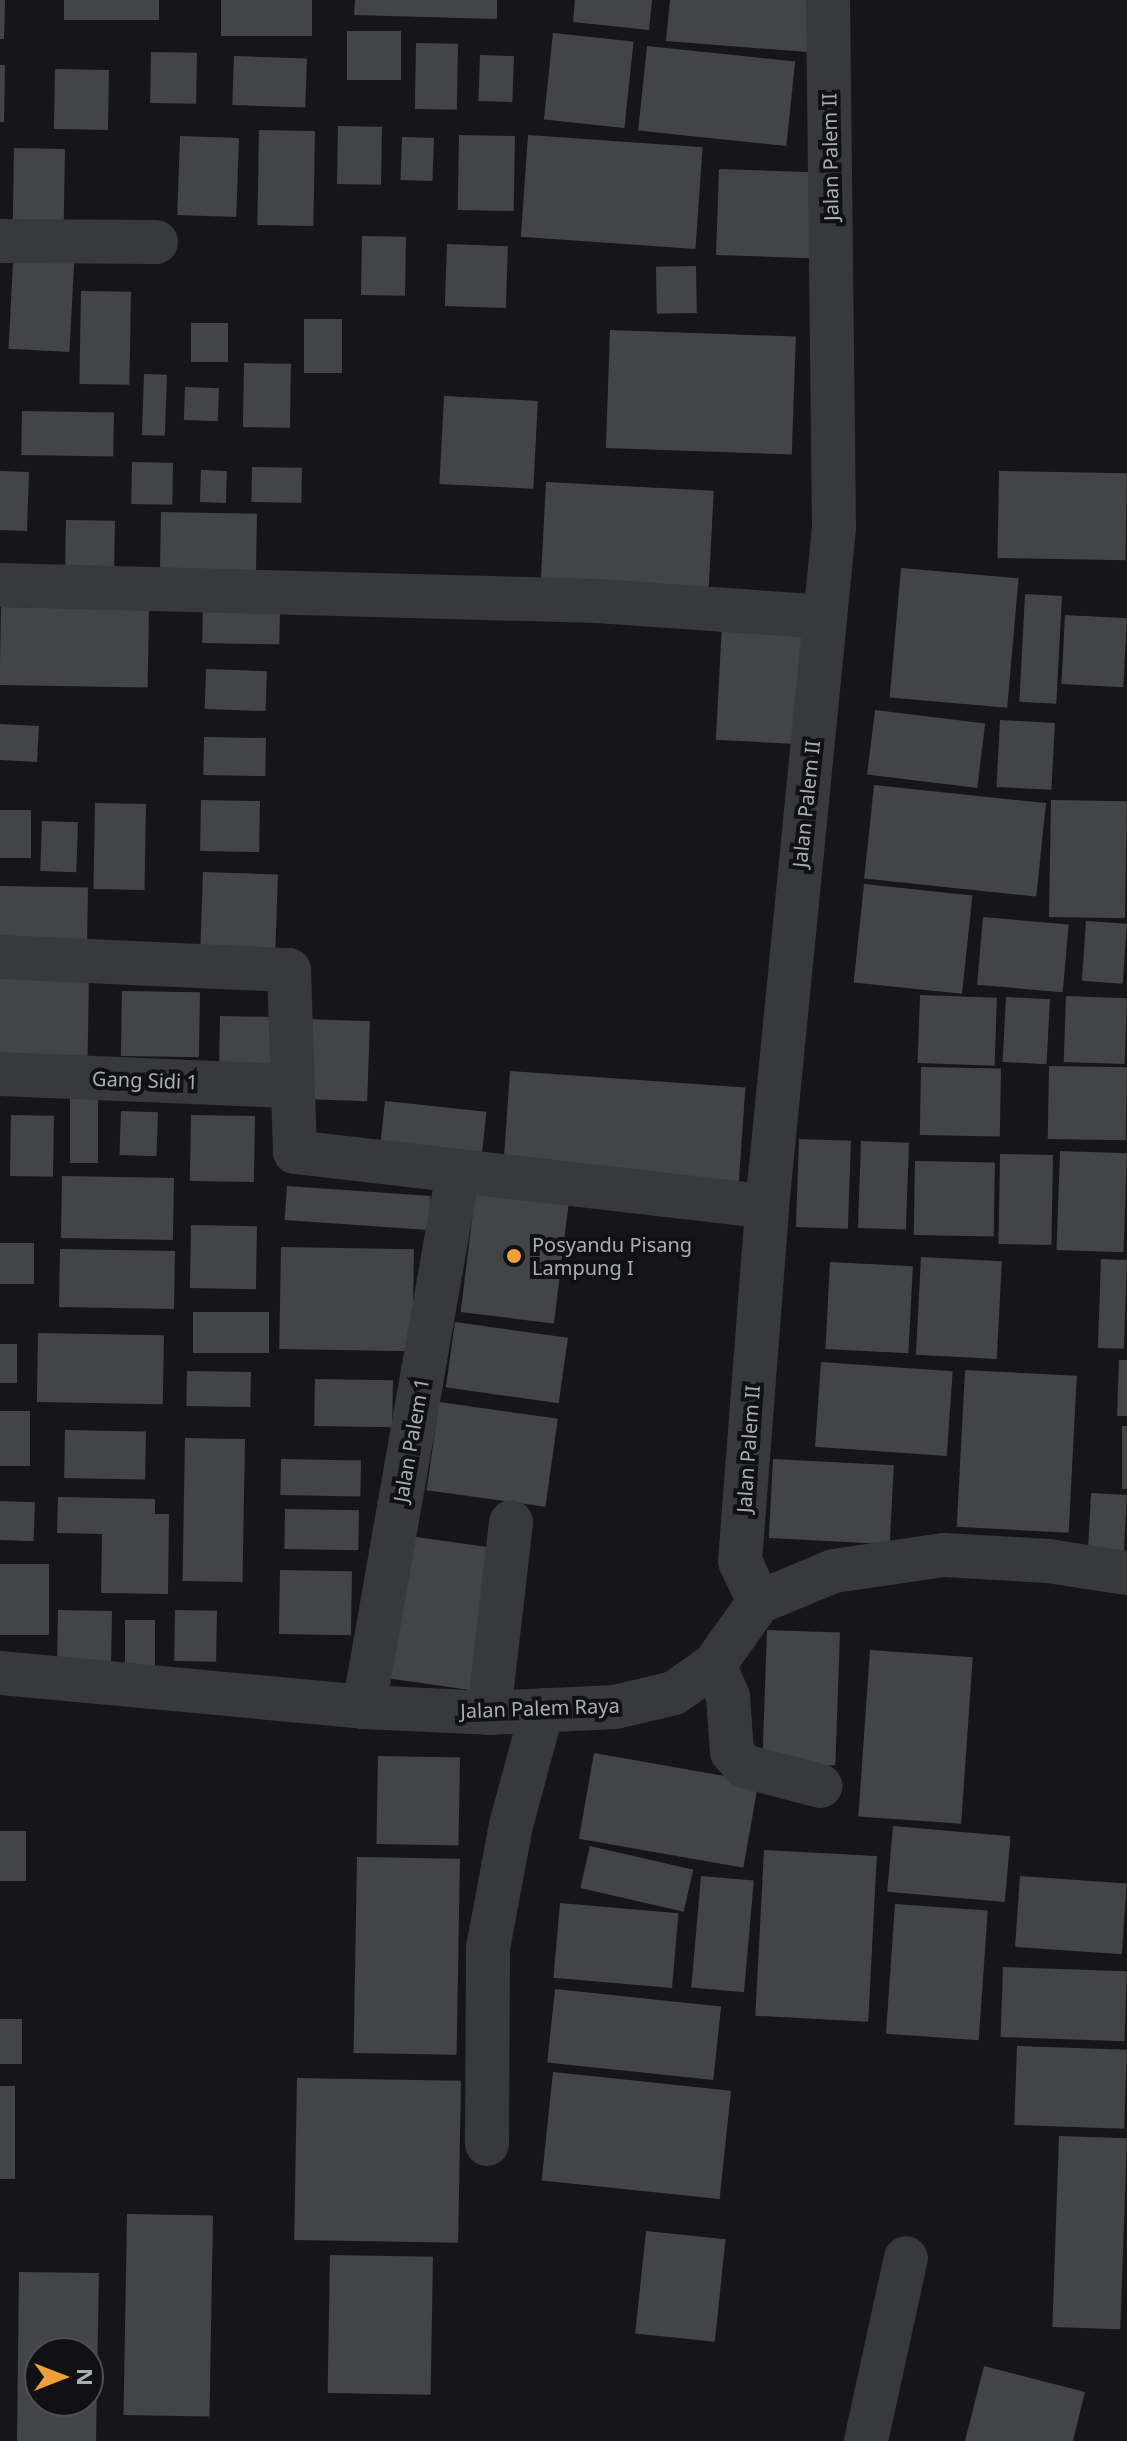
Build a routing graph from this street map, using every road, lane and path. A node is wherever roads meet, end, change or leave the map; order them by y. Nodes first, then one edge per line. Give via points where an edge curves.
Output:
1 (828, 0) edge
2 (0, 241) edge
3 (156, 242) dead end
4 (0, 585) edge
5 (824, 617) junction
6 (0, 957) edge
7 (0, 1074) edge
8 (291, 1086) junction
9 (458, 1172) junction
10 (767, 1207) junction
11 (511, 1522) dead end
12 (1127, 1573) edge
13 (759, 1602) junction
14 (714, 1665) junction
15 (0, 1673) edge
16 (364, 1707) junction
17 (542, 1710) junction
18 (489, 1713) junction
19 (820, 1786) dead end
20 (487, 2144) dead end
21 (906, 2258) dead end
22 (866, 2441) edge

1 - 5 street, Jalan Palem II via 834,527
2 - 3 street
4 - 5 street via 598,601
5 - 10 street, Jalan Palem II
6 - 8 street via 289,970
7 - 8 street, Gang Sidi 1
8 - 9 street via 295,1152
9 - 10 street
9 - 16 street, Jalan Palem 1
10 - 13 street, Jalan Palem II via 740,1561
11 - 18 street
12 - 13 street via 1048,1561 944,1555 834,1571
13 - 14 street, Jalan Palem Raya
14 - 17 street, Jalan Palem Raya via 674,1693 615,1707
14 - 19 street via 728,1697 732,1752 744,1766
15 - 16 street, Jalan Palem Raya
16 - 18 street, Jalan Palem Raya
17 - 18 street, Jalan Palem Raya
17 - 20 street via 511,1825 488,1948
21 - 22 street

